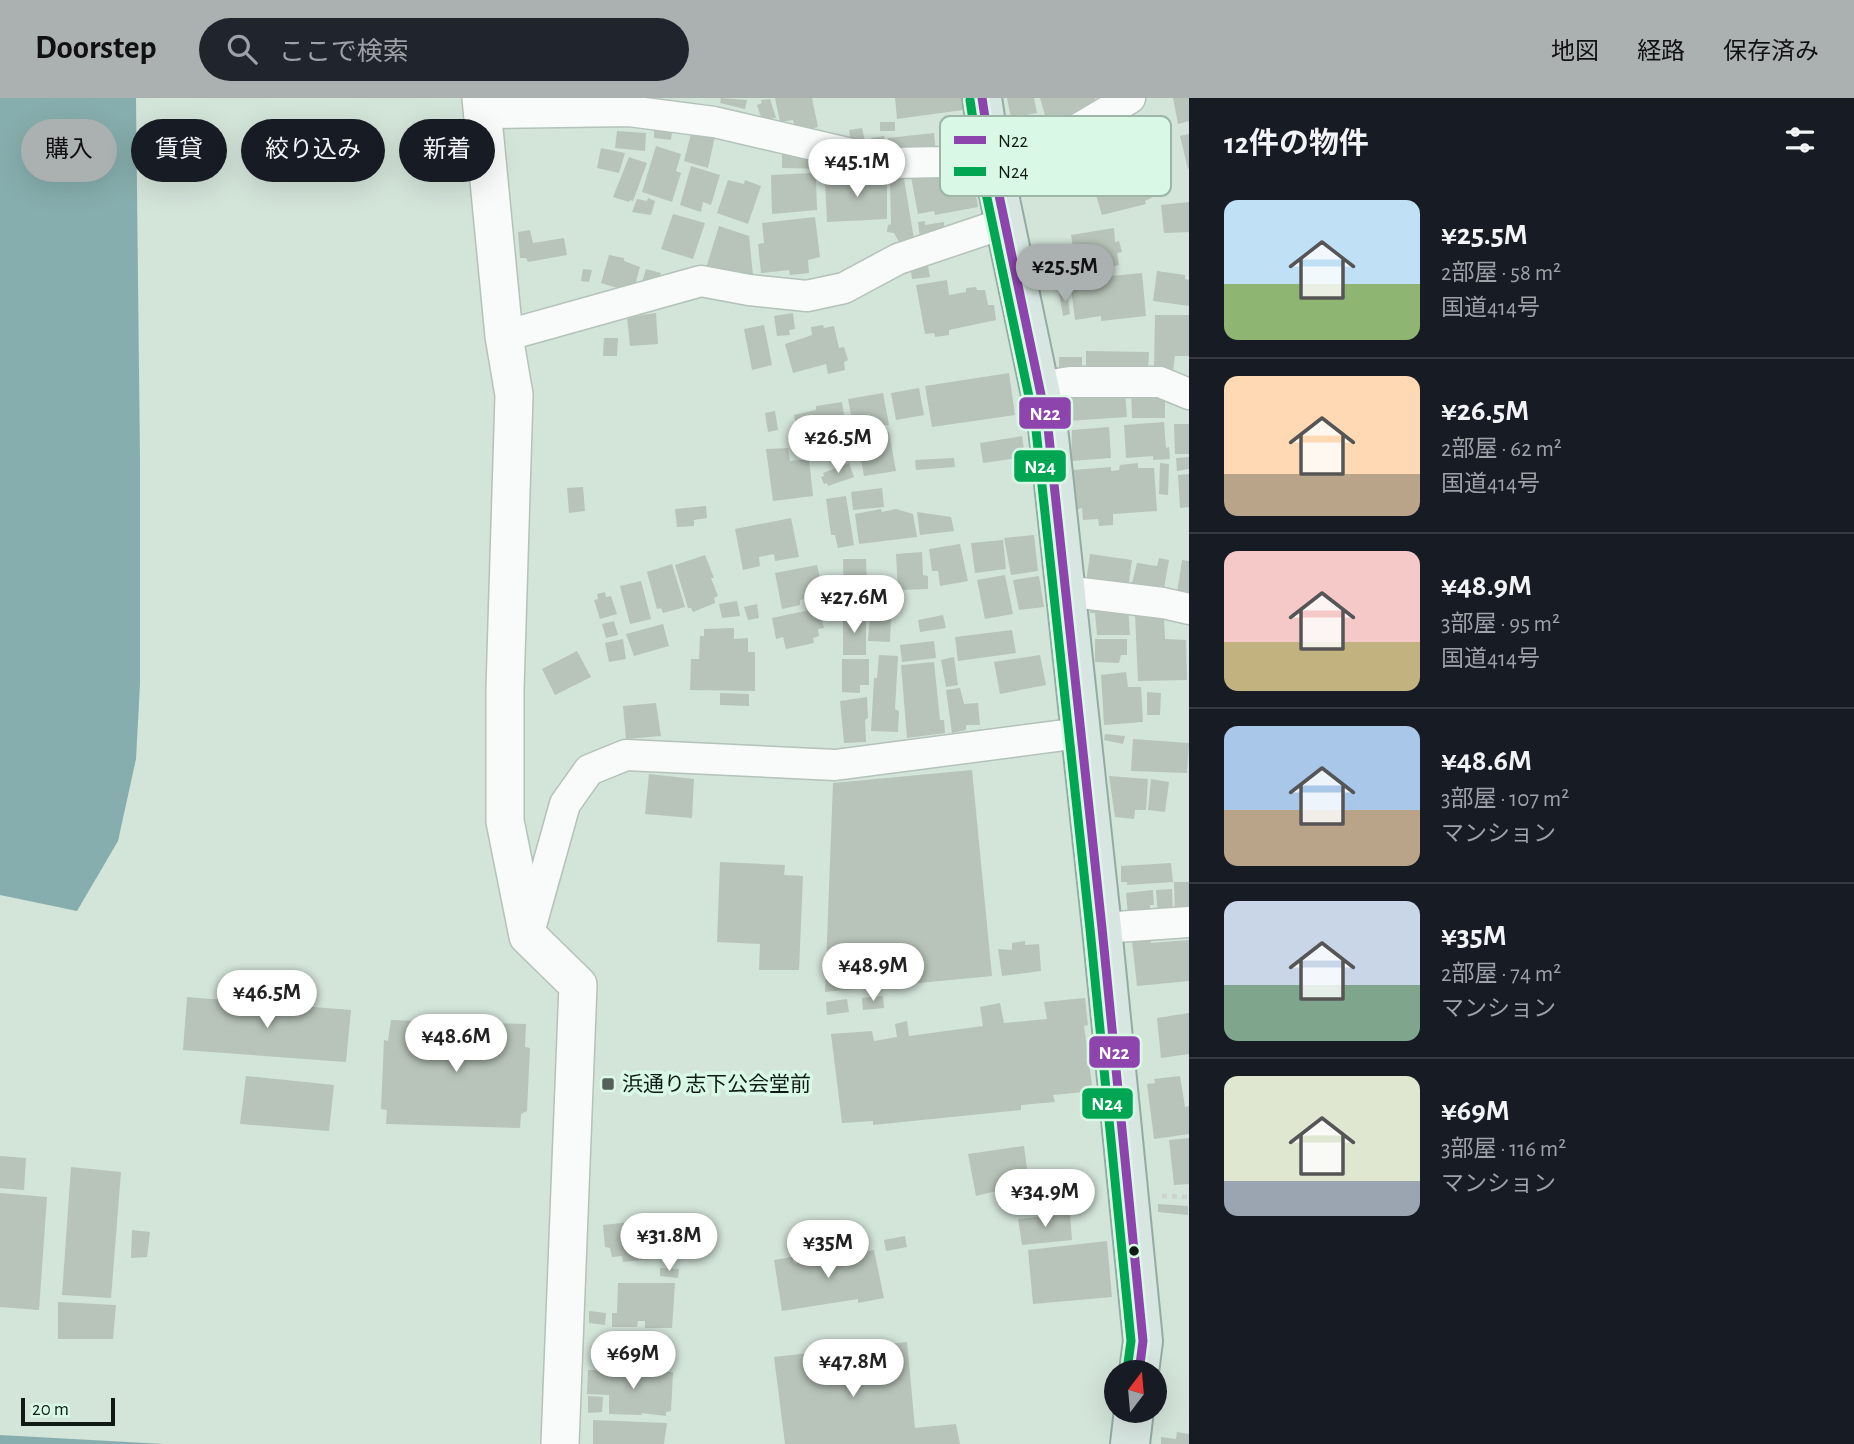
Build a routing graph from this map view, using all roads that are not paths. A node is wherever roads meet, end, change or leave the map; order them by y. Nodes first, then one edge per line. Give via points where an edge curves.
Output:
1 (982, 98) edge
2 (1130, 98) edge
3 (482, 106) edge
4 (985, 116) edge
5 (1095, 116) edge
6 (940, 162) edge
7 (1000, 196) edge
8 (1005, 223) junction
9 (504, 335) junction
10 (1039, 387) junction
11 (1189, 394) edge
12 (1065, 591) junction
13 (1189, 609) edge
14 (1080, 733) junction
15 (1189, 922) edge
16 (1102, 928) junction
17 (528, 936) junction
18 (1141, 1360) edge
19 (1132, 1423) edge
20 (560, 1444) edge
21 (1130, 1444) edge

1 - 4 highway
2 - 5 street
3 - 6 street via 629,111 714,122 891,163
3 - 9 street
7 - 8 highway
8 - 9 street via 898,259 844,288 807,296 701,281
8 - 10 highway
9 - 17 street via 514,395 505,821
10 - 11 street via 1070,382 1160,382
10 - 12 highway via 1048,428
12 - 13 street
12 - 14 highway
14 - 16 highway
14 - 17 street via 835,765 626,755 589,770 565,804
15 - 16 street
16 - 18 highway via 1143,1341
17 - 20 street via 578,985
19 - 21 highway

